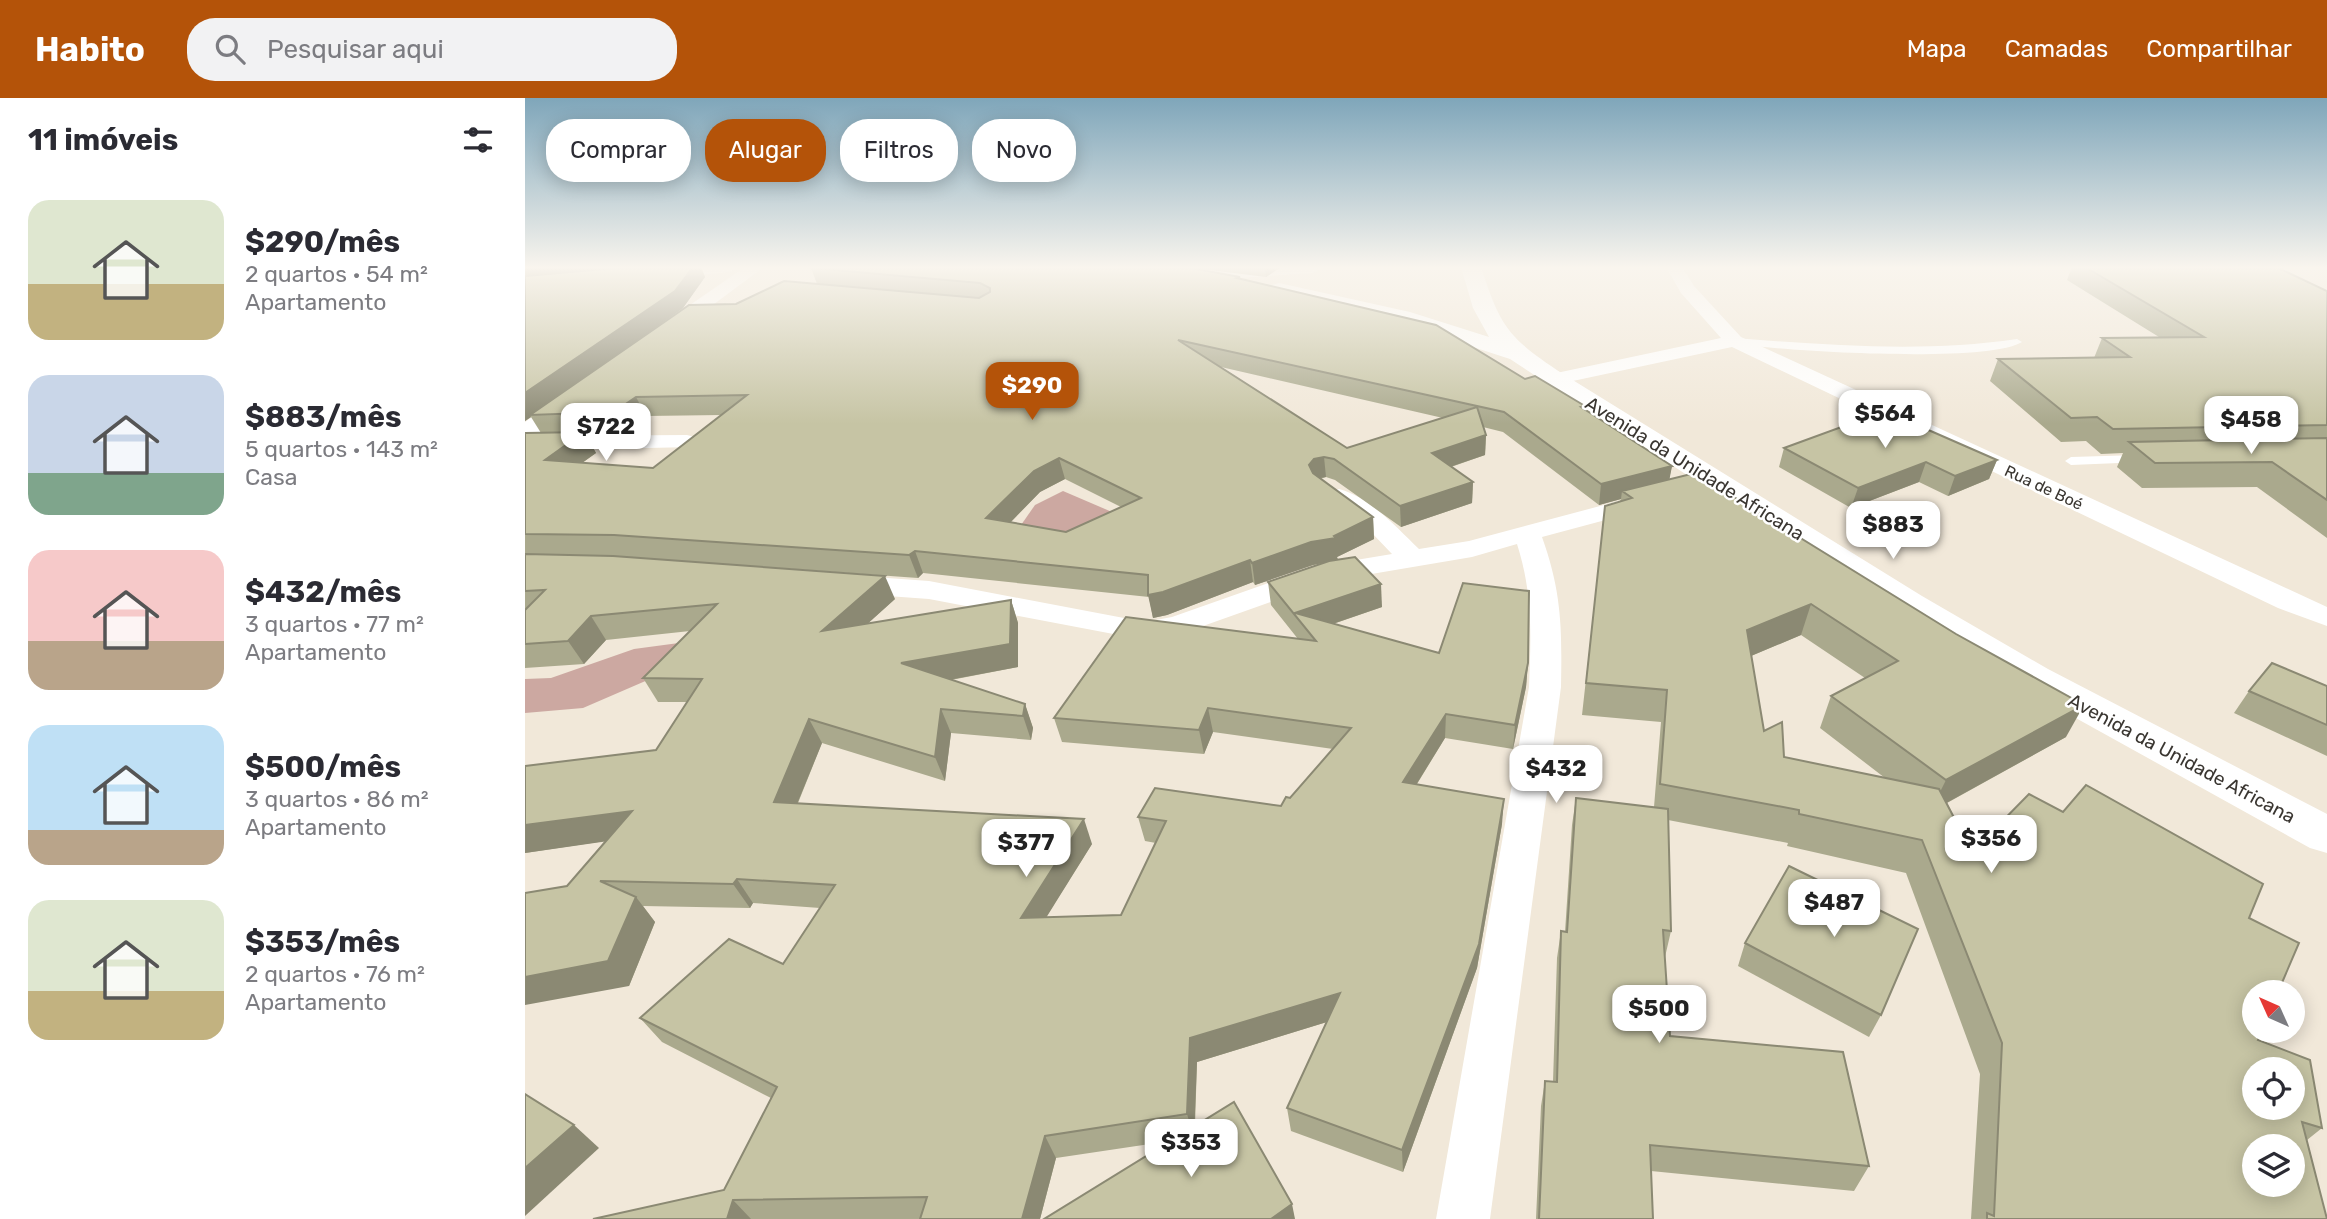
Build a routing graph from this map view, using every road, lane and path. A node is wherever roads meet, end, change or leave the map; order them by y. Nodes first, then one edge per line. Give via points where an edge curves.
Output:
1 (678, 319) edge
2 (1409, 319) edge
3 (1488, 319) edge
4 (1714, 319) edge
5 (655, 339) edge
6 (1734, 341) junction
7 (2017, 342) dead end
8 (1516, 354) junction
9 (1554, 379) junction
10 (590, 386) edge
11 (525, 433) edge
12 (687, 442) edge
13 (525, 445) edge
14 (2152, 459) edge
15 (2071, 461) dead end
16 (1720, 483) junction
17 (1325, 487) edge
18 (1527, 533) junction
19 (1413, 559) junction
20 (819, 582) edge
21 (2327, 617) edge
22 (2327, 835) edge
23 (1463, 1219) edge

1 - 5 street
2 - 8 street
3 - 8 street, Avenida da Unidade Africana via 1496,335
4 - 6 street, Rua de Boé
6 - 7 lane via 1910,352 1975,350
6 - 9 street
6 - 21 street, Rua de Boé
8 - 9 street, Avenida da Unidade Africana
9 - 16 street, Avenida da Unidade Africana
10 - 11 street
12 - 13 street
14 - 15 lane
16 - 18 street
16 - 22 street, Avenida da Unidade Africana via 2034,678
17 - 19 street via 1380,526
18 - 19 street
18 - 23 street via 1547,616 1545,687
19 - 20 street via 1324,573 1178,625 1145,631 929,590

